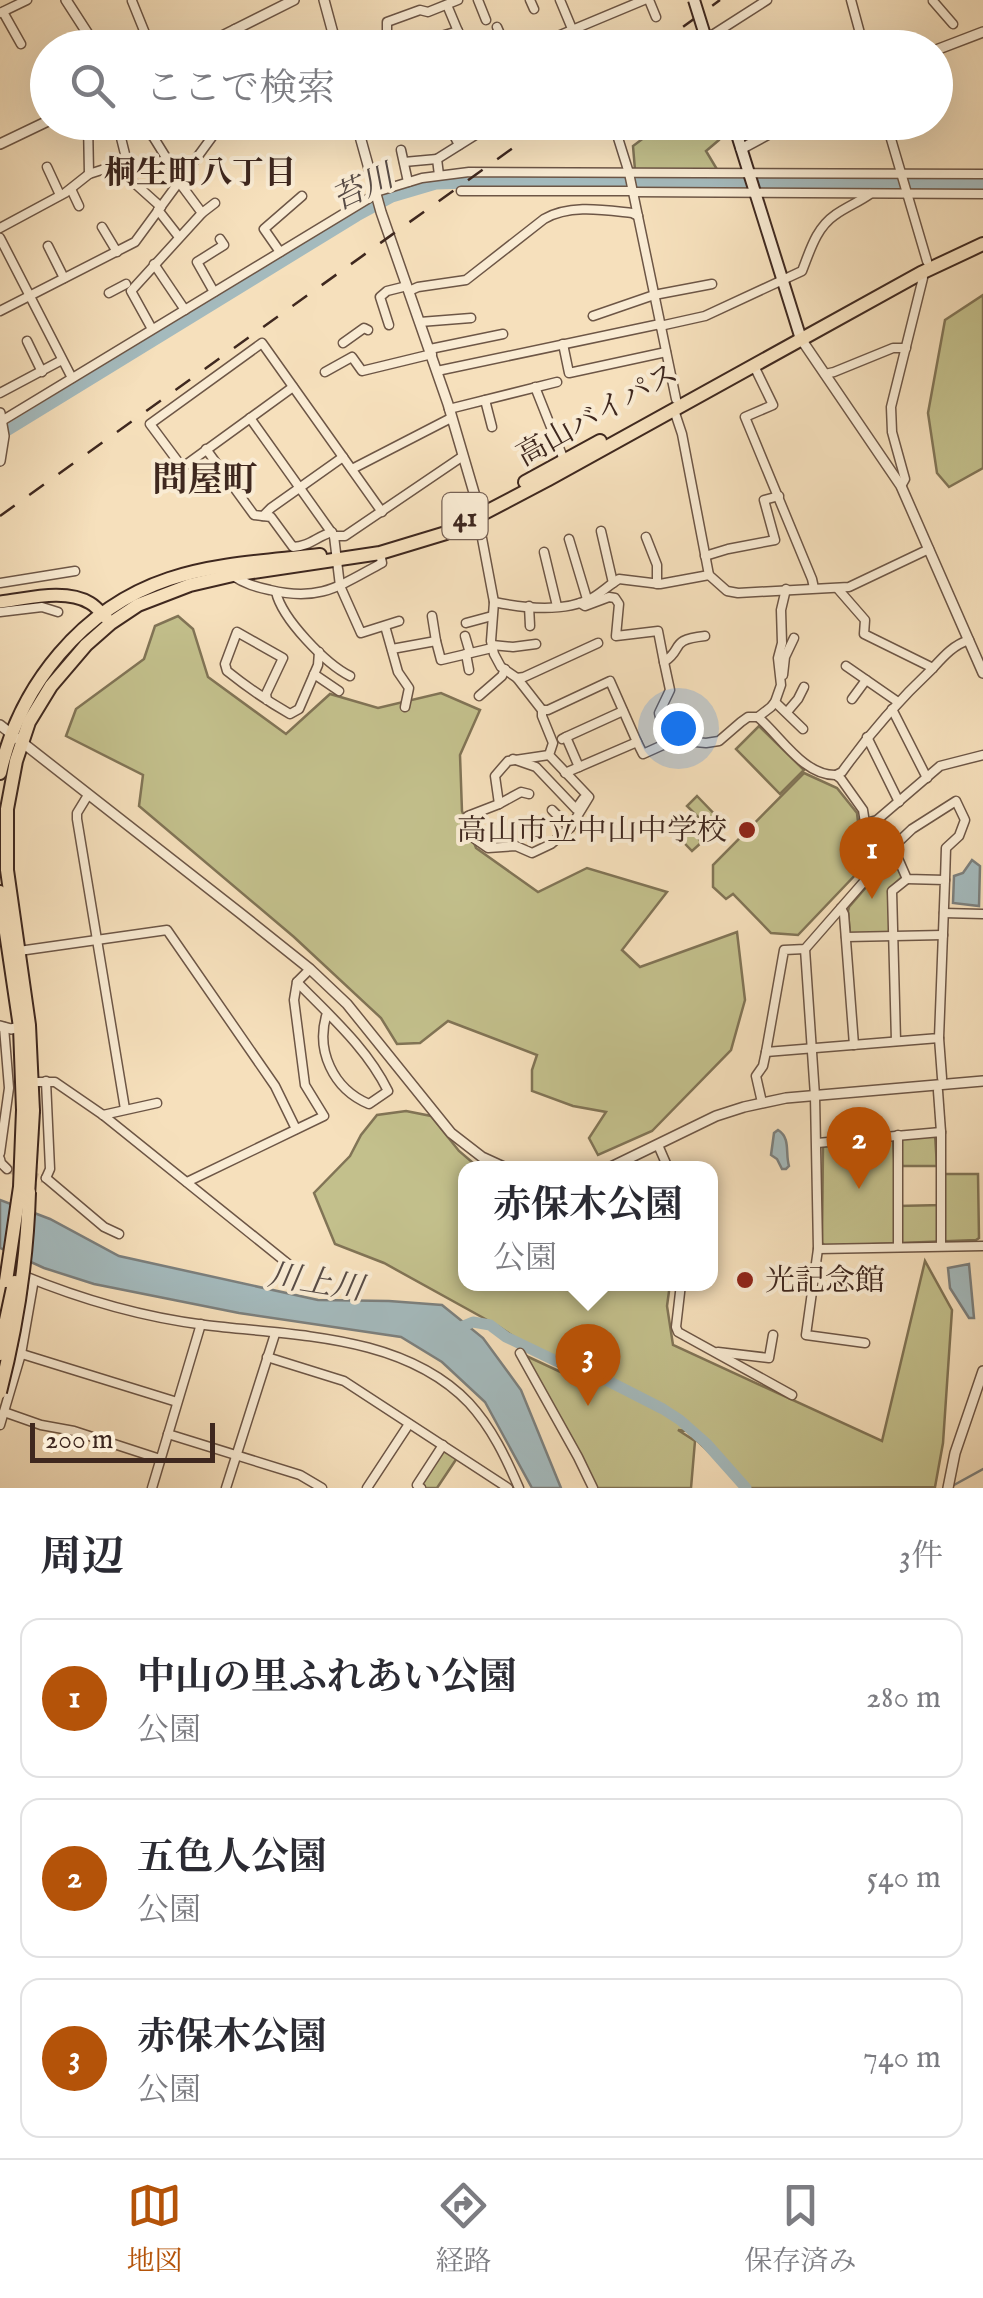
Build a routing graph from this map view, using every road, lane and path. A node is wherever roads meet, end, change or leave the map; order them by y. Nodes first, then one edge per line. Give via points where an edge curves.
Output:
1 (27, 0) edge
2 (66, 0) edge
3 (294, 0) edge
4 (324, 0) edge
5 (478, 0) edge
6 (560, 0) edge
7 (647, 0) edge
8 (694, 0) edge
9 (766, 0) edge
10 (851, 0) edge
11 (132, 1) edge
12 (933, 1) edge
13 (454, 2) edge
14 (1, 13) edge
15 (656, 16) dead end
16 (486, 20) dead end
17 (952, 24) dead end
18 (497, 27) dead end
19 (85, 30) edge
20 (144, 30) edge
21 (236, 30) edge
22 (332, 30) edge
23 (387, 30) edge
24 (458, 30) edge
25 (498, 30) edge
26 (572, 30) joint
27 (697, 30) edge
28 (721, 30) edge
29 (859, 30) edge
30 (983, 32) edge
31 (953, 43) edge
32 (21, 44) dead end
33 (30, 130) edge
34 (88, 140) edge
35 (122, 140) edge
36 (154, 140) edge
37 (209, 140) edge
38 (361, 140) edge
39 (456, 140) edge
40 (467, 140) edge
41 (619, 140) edge
42 (738, 140) edge
43 (758, 140) edge
44 (891, 140) edge
45 (0, 144) edge
46 (459, 145) junction
47 (741, 149) junction
48 (401, 150) dead end
49 (437, 159) junction
50 (404, 162) junction
51 (47, 167) dead end
52 (89, 174) junction
53 (630, 174) junction
54 (749, 174) junction
55 (983, 174) edge
56 (439, 175) junction
57 (901, 175) junction
58 (132, 181) dead end
59 (179, 181) junction
60 (408, 182) junction
61 (71, 189) junction
62 (462, 191) dead end
63 (633, 191) junction
64 (754, 192) junction
65 (906, 192) junction
66 (871, 193) junction
67 (376, 194) junction
68 (983, 194) edge
69 (60, 196) junction
70 (302, 196) dead end
71 (214, 203) dead end
72 (80, 206) dead end
73 (160, 208) junction
74 (202, 213) junction
75 (638, 216) junction
76 (102, 227) dead end
77 (0, 228) edge
78 (983, 236) edge
79 (179, 237) junction
80 (0, 238) edge
81 (220, 238) dead end
82 (983, 244) edge
83 (48, 246) dead end
84 (117, 252) junction
85 (280, 252) junction
86 (154, 264) junction
87 (924, 267) junction
88 (121, 275) dead end
89 (64, 278) junction
90 (783, 282) junction
91 (712, 284) dead end
92 (129, 288) junction
93 (408, 288) junction
94 (214, 292) junction
95 (109, 293) dead end
96 (654, 295) junction
97 (29, 296) junction
98 (185, 310) junction
99 (0, 311) edge
100 (594, 316) dead end
101 (471, 318) dead end
102 (420, 322) junction
103 (390, 325) dead end
104 (660, 325) junction
105 (152, 329) junction
106 (368, 330) dead end
107 (503, 334) dead end
108 (800, 336) junction
109 (27, 341) dead end
110 (563, 344) junction
111 (906, 348) junction
112 (431, 351) junction
113 (666, 352) junction
114 (352, 357) junction
115 (62, 360) junction
116 (756, 370) dead end
117 (437, 371) junction
118 (42, 372) junction
119 (325, 372) dead end
120 (825, 374) junction
121 (72, 378) junction
122 (557, 382) dead end
123 (294, 387) junction
124 (535, 387) junction
125 (0, 394) edge
126 (484, 400) junction
127 (675, 404) junction
128 (450, 413) junction
129 (250, 418) junction
130 (1, 420) edge
131 (492, 426) dead end
132 (2, 447) edge
133 (206, 449) junction
134 (343, 456) junction
135 (464, 456) junction
136 (564, 460) junction
137 (0, 461) edge
138 (352, 469) junction
139 (901, 486) junction
140 (300, 488) junction
141 (779, 496) junction
142 (382, 512) junction
143 (478, 513) junction
144 (263, 516) junction
145 (600, 531) dead end
146 (332, 534) junction
147 (646, 537) dead end
148 (569, 539) dead end
149 (929, 549) junction
150 (544, 552) dead end
151 (380, 553) junction
152 (705, 556) junction
153 (335, 557) junction
154 (74, 571) dead end
155 (232, 575) junction
156 (709, 575) junction
157 (613, 583) junction
158 (0, 584) edge
159 (657, 584) junction
160 (340, 586) junction
161 (814, 588) junction
162 (786, 589) junction
163 (838, 589) junction
164 (276, 592) junction
165 (584, 601) junction
166 (0, 602) edge
167 (494, 602) junction
168 (529, 606) junction
169 (557, 606) junction
170 (0, 612) edge
171 (58, 612) dead end
172 (432, 616) dead end
173 (492, 616) junction
174 (106, 619) junction
175 (399, 622) dead end
176 (466, 622) dead end
177 (386, 626) junction
178 (530, 626) dead end
179 (983, 634) edge
180 (466, 636) dead end
181 (704, 636) dead end
182 (794, 638) dead end
183 (969, 640) junction
184 (436, 641) junction
185 (598, 643) dead end
186 (536, 644) dead end
187 (492, 646) junction
188 (392, 649) junction
189 (320, 652) junction
190 (468, 654) junction
191 (664, 662) junction
192 (846, 666) dead end
193 (932, 668) junction
194 (469, 670) dead end
195 (505, 670) junction
196 (983, 673) edge
197 (314, 674) junction
198 (350, 676) dead end
199 (516, 678) junction
200 (866, 680) junction
201 (780, 685) junction
202 (804, 686) dead end
203 (339, 691) dead end
204 (480, 696) dead end
205 (852, 699) dead end
206 (266, 700) junction
207 (776, 702) junction
208 (895, 705) junction
209 (405, 707) dead end
210 (542, 710) junction
211 (624, 711) junction
212 (786, 712) junction
213 (758, 717) junction
214 (803, 729) dead end
215 (663, 730) dead end
216 (11, 734) edge
217 (566, 737) junction
218 (867, 737) junction
219 (553, 742) junction
220 (638, 742) junction
221 (549, 754) junction
222 (983, 756) edge
223 (513, 759) junction
224 (579, 768) junction
225 (0, 773) edge
226 (565, 773) junction
227 (836, 775) junction
228 (927, 778) junction
229 (529, 794) dead end
230 (88, 795) junction
231 (586, 795) junction
232 (898, 802) junction
233 (500, 804) junction
234 (552, 810) dead end
235 (866, 823) junction
236 (570, 828) junction
237 (870, 848) junction
238 (893, 848) junction
239 (907, 879) junction
240 (945, 880) junction
241 (0, 892) edge
242 (841, 908) junction
243 (944, 913) junction
244 (983, 914) edge
245 (2, 921) edge
246 (943, 935) junction
247 (892, 936) junction
248 (846, 937) junction
249 (98, 939) junction
250 (805, 948) junction
251 (19, 951) junction
252 (310, 969) junction
253 (298, 982) junction
254 (327, 1013) junction
255 (2, 1026) edge
256 (20, 1027) junction
257 (939, 1038) junction
258 (896, 1041) junction
259 (854, 1045) junction
260 (812, 1048) junction
261 (766, 1052) junction
262 (942, 1078) dead end
263 (39, 1082) junction
264 (983, 1082) edge
265 (938, 1091) dead end
266 (815, 1096) junction
267 (761, 1098) dead end
268 (157, 1103) dead end
269 (3, 1106) edge
270 (124, 1109) junction
271 (28, 1111) junction
272 (102, 1114) junction
273 (296, 1129) junction
274 (941, 1132) junction
275 (898, 1135) junction
276 (817, 1142) junction
277 (658, 1145) junction
278 (0, 1156) edge
279 (491, 1161) edge
280 (624, 1161) edge
281 (665, 1161) edge
282 (7, 1169) dead end
283 (187, 1182) junction
284 (29, 1192) junction
285 (119, 1234) dead end
286 (940, 1246) junction
287 (983, 1246) edge
288 (898, 1247) junction
289 (818, 1249) junction
290 (297, 1272) dead end
291 (4, 1274) edge
292 (33, 1285) junction
293 (681, 1291) edge
294 (67, 1292) junction
295 (0, 1310) edge
296 (201, 1324) junction
297 (275, 1334) junction
298 (773, 1335) dead end
299 (866, 1343) dead end
300 (0, 1350) edge
301 (713, 1352) junction
302 (520, 1353) dead end
303 (20, 1354) junction
304 (268, 1358) junction
305 (983, 1371) edge
306 (0, 1392) edge
307 (792, 1396) dead end
308 (177, 1402) junction
309 (4, 1412) junction
310 (409, 1424) junction
311 (0, 1425) edge
312 (168, 1434) junction
313 (443, 1445) junction
314 (237, 1455) junction
315 (160, 1459) junction
316 (948, 1485) edge
317 (152, 1488) edge
318 (226, 1488) edge
319 (321, 1488) edge
320 (367, 1488) edge
321 (422, 1488) edge
322 (514, 1488) edge
323 (593, 1488) edge

1 - 14 street
2 - 19 street
3 - 21 street
4 - 22 street
5 - 16 street
6 - 26 street
7 - 15 street
7 - 26 street
8 - 27 main road, bridge
9 - 28 street
10 - 29 street
11 - 20 street
12 - 17 street
13 - 23 street via 387,22
13 - 24 street
14 - 32 street
18 - 25 street
30 - 31 street
33 - 45 street
34 - 52 street
35 - 52 street via 126,158
36 - 59 street
37 - 59 street
38 - 67 street
39 - 46 street
40 - 46 street
41 - 53 street
42 - 47 main road
43 - 47 street
44 - 57 street
46 - 49 street
47 - 54 main road
48 - 50 street
49 - 50 street
49 - 56 street
50 - 60 street
51 - 69 street
52 - 61 street
53 - 54 street
53 - 56 street
53 - 63 street
54 - 57 street
54 - 64 main road
55 - 57 street
56 - 60 street
57 - 65 street
58 - 73 street
59 - 73 street
59 - 74 street
60 - 67 street
61 - 69 street
61 - 72 street
62 - 63 street
63 - 64 street
63 - 75 street
64 - 66 street
64 - 90 main road
65 - 66 street
65 - 68 street
65 - 87 street
66 - 90 street via 826,223 802,271
67 - 85 street
67 - 93 street
69 - 77 street
70 - 85 street via 264,228
71 - 74 street
73 - 79 street
73 - 84 street via 135,242
74 - 79 street
75 - 93 street via 555,213 471,278
75 - 96 street
76 - 84 street
78 - 87 highway, 高山バイパス / 41
79 - 86 street
80 - 97 street
81 - 94 street via 224,245 197,262
82 - 87 highway, 高山バイパス / 41
83 - 89 street
84 - 89 street
85 - 94 street
86 - 92 street
86 - 98 street
87 - 108 highway, 高山バイパス / 41
87 - 111 street
88 - 92 street
89 - 97 street
90 - 104 street via 704,316
90 - 108 main road
91 - 96 street
92 - 95 street
92 - 105 street
93 - 102 street
93 - 103 street via 380,297
94 - 98 street
96 - 100 street
96 - 104 street
97 - 99 street
97 - 115 street
98 - 105 street
101 - 102 street
102 - 112 street
104 - 110 street
104 - 113 street
105 - 121 street
106 - 114 street via 342,340
107 - 112 street
108 - 120 street
108 - 127 highway, 高山バイパス / 41
109 - 118 street
110 - 113 street via 568,372
110 - 117 street
111 - 120 street
111 - 139 street via 891,407
112 - 114 street via 362,370
112 - 117 street
113 - 127 street
114 - 119 street
115 - 118 street
115 - 121 street
116 - 141 street via 773,405 745,417
117 - 128 street
118 - 125 street
120 - 139 street
121 - 130 street
122 - 124 street
123 - 129 street
123 - 133 street via 262,343 150,424 179,469
123 - 134 street
124 - 126 street
124 - 136 street
126 - 128 street
126 - 131 street
127 - 136 highway, 高山バイパス / 41
127 - 143 highway, 高山バイパス / 41
127 - 152 street
128 - 135 street
128 - 138 street
129 - 133 street
129 - 140 street
130 - 132 street
132 - 137 street
133 - 144 street via 254,516
134 - 138 street
134 - 140 street
135 - 142 street
135 - 143 street
136 - 143 highway, 高山バイパス / 41
138 - 142 street
139 - 149 street
140 - 144 street
140 - 146 street
141 - 152 street via 764,500 775,540
141 - 161 street
142 - 146 street via 345,536
143 - 151 highway, 高山バイパス / 41 via 436,537
143 - 153 highway, 高山バイパス / 41
143 - 167 street
144 - 146 street via 293,547
145 - 157 street
146 - 153 street
147 - 159 street
148 - 165 street
149 - 163 street
149 - 183 street
150 - 169 street
151 - 153 highway, 高山バイパス / 41
151 - 160 street via 382,563
152 - 156 street
153 - 155 highway, 高山バイパス / 41
153 - 160 street
153 - 174 highway, 高山バイパス / 41 via 190,573 150,586
154 - 158 street
155 - 164 street
155 - 174 highway, 高山バイパス / 41 via 172,590
156 - 159 street
156 - 162 street via 730,592
157 - 159 street
157 - 165 street
160 - 164 street via 307,596
160 - 177 street via 361,633
161 - 162 street
161 - 163 street
162 - 201 street
163 - 193 street via 865,620 864,634
164 - 189 street
165 - 169 street
165 - 191 street via 585,606 614,598 616,636 658,632
166 - 174 main road via 66,596 89,602
167 - 168 street
167 - 173 street
168 - 169 street
168 - 178 street
170 - 171 street
172 - 184 street
173 - 176 street
173 - 187 street
174 - 216 highway, 41
175 - 177 street
177 - 188 street
179 - 183 street
180 - 190 street
181 - 191 street via 682,640
182 - 201 street
183 - 193 street
183 - 196 street
184 - 188 street
184 - 190 street via 441,660
185 - 199 street
186 - 187 street
187 - 190 street
187 - 195 street
188 - 209 street via 409,688
189 - 197 street
189 - 198 street
190 - 194 street
191 - 215 street via 670,690 659,714
192 - 200 street
193 - 208 street
195 - 199 street
195 - 204 street
197 - 203 street
197 - 206 street via 293,714
199 - 210 street
200 - 205 street
200 - 208 street
201 - 207 street
202 - 212 street
206 - 206 street via 226,670 238,632 283,658
207 - 212 street
207 - 213 street
208 - 218 street
208 - 228 street
210 - 211 street via 610,681
210 - 219 street
211 - 217 street
211 - 220 street
212 - 214 street
213 - 220 street via 714,742 678,739 643,754
213 - 227 street via 812,770
216 - 225 highway, 41
216 - 230 street
216 - 251 highway, 41 via 5,838
217 - 219 street
217 - 224 street
218 - 227 street
218 - 232 street
219 - 221 street
220 - 224 street
221 - 223 street
221 - 226 street
222 - 228 street via 940,766
223 - 231 street via 536,767 576,808
223 - 233 street via 495,776
224 - 226 street
226 - 231 street
227 - 235 street via 864,810
228 - 232 street
229 - 233 street
230 - 249 street via 77,819
230 - 252 street
231 - 236 street
232 - 235 street
233 - 236 street via 468,816 476,839 488,848 516,846 532,853
234 - 236 street
235 - 237 street
237 - 238 street
237 - 242 street via 868,877
238 - 239 street
238 - 240 street via 956,802 964,820 946,848
239 - 240 street
239 - 247 street via 892,892
240 - 243 street
241 - 245 highway, 41
242 - 248 street
242 - 250 street
243 - 244 street
243 - 246 street
245 - 256 highway, 41
246 - 247 street
246 - 257 street
247 - 248 street
247 - 258 street
248 - 259 street
249 - 251 street
249 - 270 street
249 - 273 street via 167,930
250 - 260 street
250 - 261 street via 784,950
251 - 263 highway, 41
252 - 253 street
252 - 279 street via 347,1004 451,1133
253 - 254 street
253 - 273 street via 294,1000 305,1085 324,1116
254 - 254 street via 388,1091 369,1104 351,1096 328,1066 322,1030
255 - 256 street
255 - 269 street via 9,1088
256 - 271 highway, 41
257 - 258 street
257 - 262 street
258 - 259 street
259 - 260 street
260 - 261 street
260 - 266 street
261 - 267 street via 756,1076
263 - 271 highway, 41
263 - 272 street via 55,1082
263 - 285 street via 50,1169 45,1179
264 - 266 street
265 - 274 street
266 - 276 street
266 - 277 street via 729,1111
268 - 270 street
269 - 278 street
270 - 272 street
271 - 284 highway, 41, bridge
271 - 291 highway, 41, bridge
272 - 283 street
273 - 283 street
274 - 275 street
274 - 286 street
275 - 276 street
275 - 288 street
276 - 289 street
277 - 280 street
277 - 281 street
278 - 282 street
283 - 290 street
284 - 291 highway, 41, bridge
284 - 306 highway, 41, bridge via 23,1285
286 - 287 street
286 - 288 street
288 - 289 street
289 - 299 street via 806,1335
291 - 292 street
291 - 294 street
291 - 295 highway, 41
291 - 300 highway, 41, bridge
292 - 294 street
292 - 303 street
293 - 301 street via 678,1332
294 - 296 street
296 - 297 street
296 - 308 street
297 - 304 street
297 - 322 street via 355,1345 430,1374 481,1417
298 - 301 street via 769,1358
300 - 303 street
301 - 307 street
302 - 323 street
303 - 308 street
303 - 309 street
304 - 310 street via 344,1381
304 - 314 street
305 - 316 street
308 - 312 street
309 - 311 street
309 - 315 street
310 - 313 street
310 - 320 street
312 - 314 street
312 - 315 street
313 - 321 street
313 - 322 street
314 - 318 street
314 - 319 street via 300,1474
315 - 317 street

